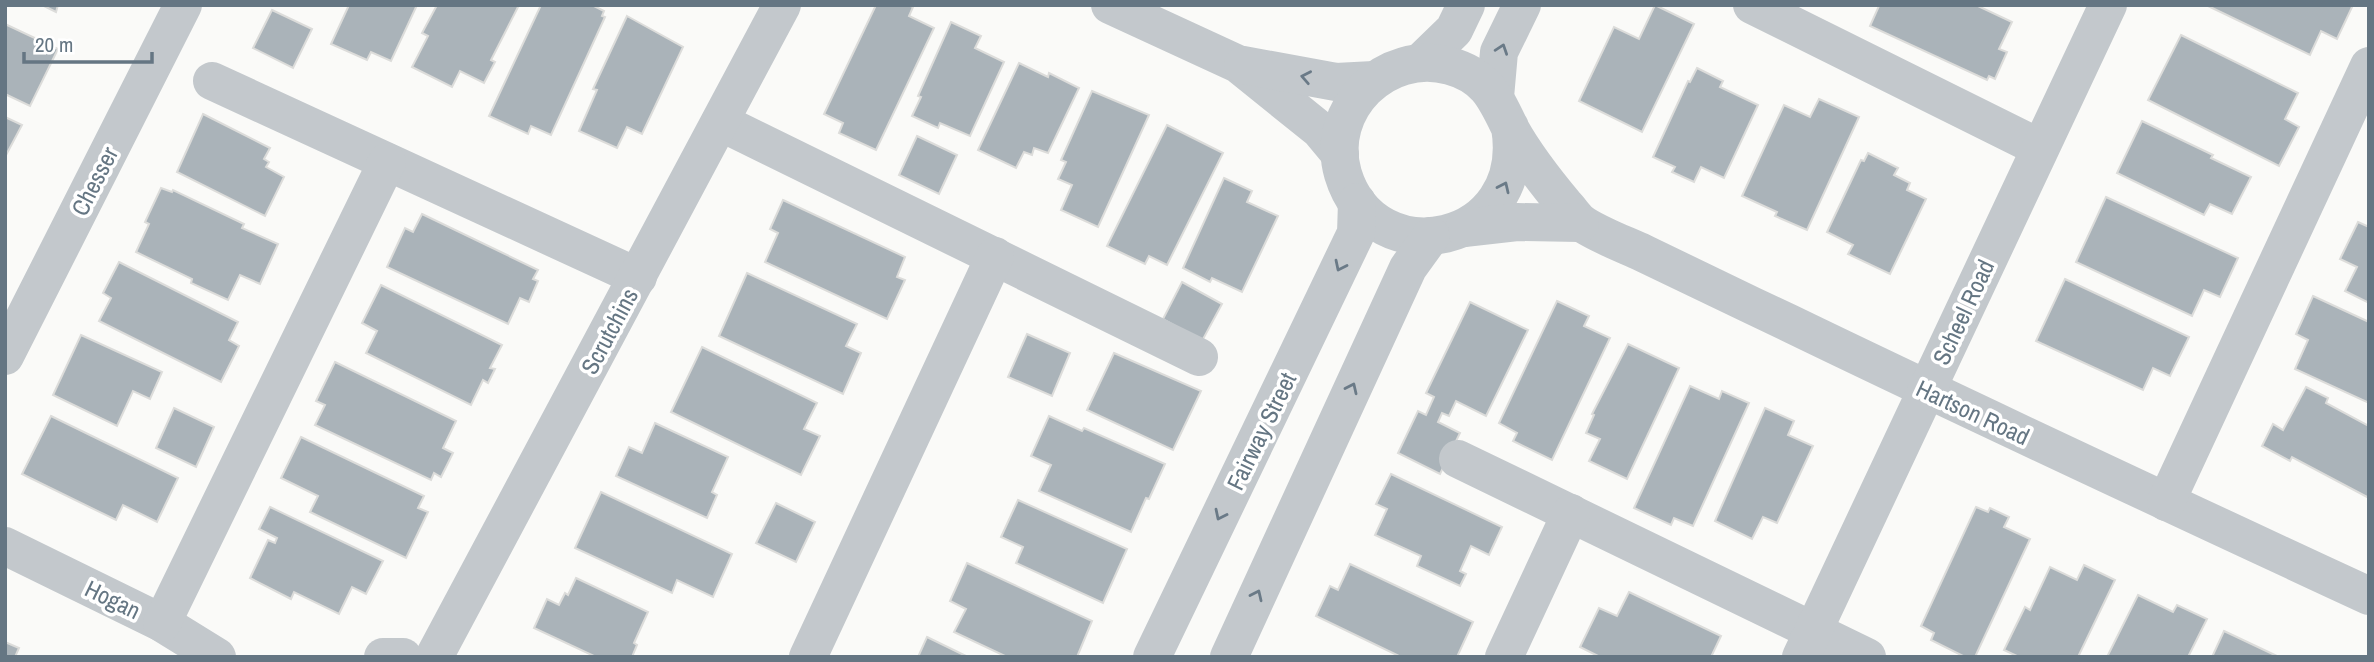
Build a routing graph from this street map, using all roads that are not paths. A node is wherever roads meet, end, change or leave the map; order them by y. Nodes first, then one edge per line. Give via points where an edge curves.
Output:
1 (183, 5) edge
2 (782, 5) edge
3 (1110, 5) edge
4 (1466, 5) edge
5 (1522, 5) edge
6 (1752, 5) edge
7 (2108, 5) edge
8 (1811, 18) edge
9 (1421, 62) junction
10 (1238, 64) junction
11 (2369, 66) edge
12 (1374, 80) junction
13 (212, 81) dead end
14 (1503, 112) junction
15 (720, 122) junction
16 (2040, 148) junction
17 (1340, 154) junction
18 (387, 162) junction
19 (1357, 202) junction
20 (1580, 223) junction
21 (1448, 232) junction
22 (995, 256) junction
23 (638, 277) junction
24 (5, 356) edge
25 (1199, 357) dead end
26 (1926, 390) junction
27 (1458, 459) dead end
28 (2166, 502) junction
29 (1571, 513) junction
30 (5, 546) edge
31 (2369, 596) edge
32 (162, 623) junction
33 (1807, 644) edge
34 (218, 657) edge
35 (383, 657) edge
36 (403, 657) edge
37 (434, 657) edge
38 (808, 657) edge
39 (1152, 657) edge
40 (1229, 657) edge
41 (1504, 657) edge
42 (1867, 657) edge

1 - 24 street, Chesser
2 - 15 street, Scrutchins
3 - 10 street
4 - 9 street via 1454,30
14 -> 5 street via 1499,52
6 - 8 street
7 - 16 street, Scheel Road
8 - 16 street
9 - 12 street
9 - 14 street via 1455,67 1484,84
12 -> 10 street via 1336,82
10 - 17 street via 1320,130
11 - 28 street
12 - 17 street via 1361,91 1344,121
13 - 18 street
14 - 20 street, Hartson Road via 1538,172
21 -> 14 street via 1479,219 1505,186 1513,144
15 - 22 street
15 - 23 street, Scrutchins
16 - 26 street, Scheel Road
17 - 19 street via 1342,172
18 - 23 street
18 - 32 street
19 - 21 street via 1382,225 1398,232
19 -> 39 street, Fairway Street via 1356,233
20 - 21 street, Hartson Road via 1517,222
20 - 26 street, Hartson Road
40 -> 21 street via 1408,268
22 - 25 street
22 - 38 street
23 - 37 street, Scrutchins
26 - 28 street, Hartson Road
26 - 33 street, Scheel Road
27 - 29 street
28 - 31 street, Hartson Road
29 - 33 street
29 - 41 street
30 - 32 street, Hogan
32 - 34 street, Hogan
33 - 42 street
35 - 36 street

